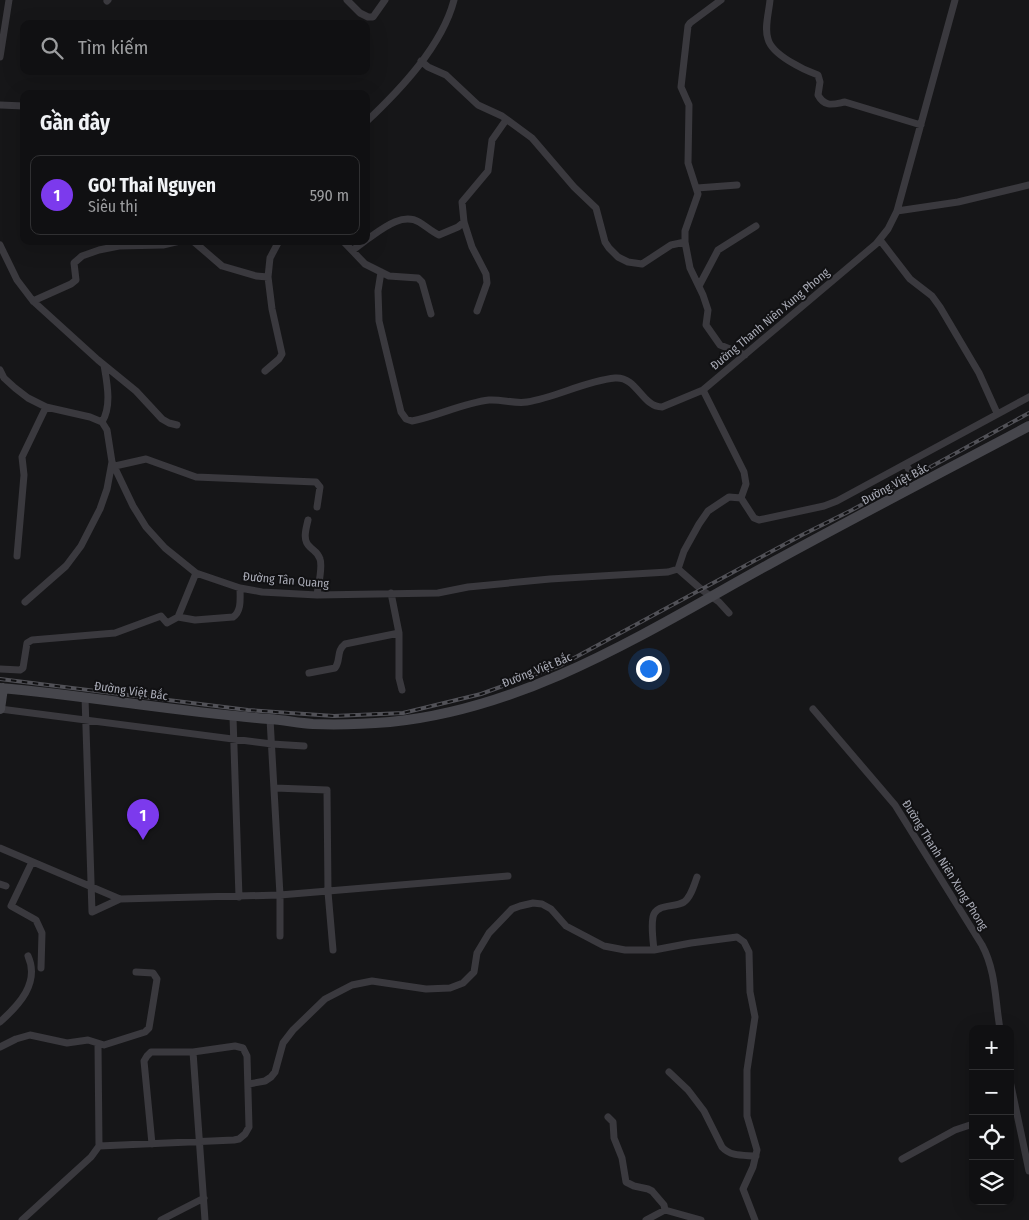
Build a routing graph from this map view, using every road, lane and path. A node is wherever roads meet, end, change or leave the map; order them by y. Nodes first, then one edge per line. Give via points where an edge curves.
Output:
1 (9, 0) edge
2 (347, 0) edge
3 (385, 0) edge
4 (454, 0) edge
5 (721, 0) edge
6 (770, 0) edge
7 (955, 0) edge
8 (0, 57) edge
9 (421, 61) junction
10 (0, 105) edge
11 (20, 106) edge
12 (370, 118) edge
13 (506, 120) junction
14 (921, 125) junction
15 (737, 185) dead end
16 (1029, 185) edge
17 (697, 188) junction
18 (897, 212) junction
19 (464, 222) junction
20 (756, 226) dead end
21 (370, 238) edge
22 (880, 240) junction
23 (685, 242) junction
24 (0, 245) edge
25 (163, 245) edge
26 (198, 245) edge
27 (277, 245) edge
28 (347, 245) edge
29 (360, 245) edge
30 (353, 250) junction
31 (381, 272) junction
32 (268, 277) junction
33 (699, 286) junction
34 (34, 301) junction
35 (477, 311) dead end
36 (431, 314) dead end
37 (745, 355) junction
38 (104, 365) junction
39 (0, 371) edge
40 (265, 371) dead end
41 (703, 390) junction
42 (1029, 397) edge
43 (46, 407) junction
44 (997, 413) junction
45 (102, 422) junction
46 (177, 425) dead end
47 (1029, 426) edge
48 (114, 464) junction
49 (906, 464) junction
50 (912, 476) dead end
51 (741, 498) junction
52 (317, 507) dead end
53 (308, 520) dead end
54 (17, 556) dead end
55 (678, 570) junction
56 (196, 573) junction
57 (240, 588) junction
58 (391, 593) junction
59 (318, 595) junction
60 (712, 597) junction
61 (25, 602) dead end
62 (729, 613) dead end
63 (178, 617) junction
64 (399, 633) junction
65 (0, 669) edge
66 (309, 673) dead end
67 (2, 688) edge
68 (402, 690) dead end
69 (85, 697) junction
70 (0, 709) edge
71 (813, 709) dead end
72 (233, 717) junction
73 (270, 719) junction
74 (86, 720) junction
75 (234, 739) junction
76 (272, 744) junction
77 (304, 746) dead end
78 (275, 788) junction
79 (0, 848) edge
80 (32, 862) junction
81 (508, 876) dead end
82 (697, 877) dead end
83 (90, 887) junction
84 (328, 892) junction
85 (280, 895) junction
86 (239, 896) junction
87 (120, 900) junction
88 (280, 936) dead end
89 (333, 950) dead end
90 (654, 950) junction
91 (28, 956) dead end
92 (41, 968) dead end
93 (136, 972) dead end
94 (0, 1022) edge
95 (1000, 1025) edge
96 (98, 1044) junction
97 (0, 1047) edge
98 (193, 1052) junction
99 (669, 1072) dead end
100 (249, 1084) junction
101 (1013, 1115) edge
102 (608, 1117) dead end
103 (969, 1125) edge
104 (199, 1142) junction
105 (152, 1144) junction
106 (99, 1146) junction
107 (756, 1156) junction
108 (902, 1159) dead end
109 (1029, 1171) edge
110 (204, 1198) junction
111 (665, 1210) junction
112 (22, 1220) edge
113 (161, 1220) edge
114 (205, 1220) edge
115 (646, 1220) edge
116 (701, 1220) edge
117 (755, 1220) edge

1 - 8 street
2 - 3 street via 360,12 373,17
4 - 9 street via 444,25
5 - 17 street via 688,26 681,87 688,106 688,163
6 - 14 street via 769,43 798,67 818,75 818,95 822,100 834,105 845,102
7 - 14 street, Đường Thanh Niên Xung Phong
9 - 12 street via 404,84
9 - 13 street via 446,75 478,105
10 - 11 street
13 - 19 street via 492,140 488,171 462,202
13 - 23 street via 532,138 596,208 605,242 618,257 636,265 642,264 671,245
14 - 18 street, Đường Thanh Niên Xung Phong
15 - 17 street
16 - 18 street
17 - 23 street via 697,200 685,231
18 - 22 street, Đường Thanh Niên Xung Phong
19 - 21 street via 440,236 411,218 405,218
19 - 35 street via 486,274 487,283
20 - 33 street via 718,250
22 - 37 street, Đường Thanh Niên Xung Phong
22 - 44 street via 910,279 932,296 940,307 979,373
23 - 33 street via 690,268
24 - 34 street via 17,280
25 - 34 street via 119,246 82,256 74,263 76,280
26 - 32 street via 222,266
27 - 32 street via 270,258
28 - 30 street
29 - 30 street
30 - 31 street via 365,264
31 - 36 street via 392,277 418,278
31 - 41 street, Đường Thanh Niên Xung Phong via 379,322 401,412 406,419 412,421 490,400 527,402 616,378 629,382 658,407
32 - 40 street via 272,309 283,350 280,359
33 - 37 street via 708,310 706,325 724,348
34 - 38 street
37 - 41 street, Đường Thanh Niên Xung Phong
38 - 45 street via 108,396
38 - 46 street via 136,391 162,420
39 - 43 street via 15,388
41 - 51 street via 744,472 746,484
42 - 44 street
43 - 45 street
43 - 54 street via 22,458 24,475
44 - 49 street
45 - 48 street, Đường Tân Quang via 107,430
47 - 60 main road, Đường Việt Bắc
48 - 52 street via 146,459 196,477 316,482 320,487
48 - 56 street, Đường Tân Quang via 146,527 165,548
48 - 61 street via 100,510 81,546 66,566
49 - 50 street
49 - 51 street via 824,506 759,520 754,518
51 - 55 street via 729,498 708,511 684,551
53 - 59 street via 306,540 321,560
55 - 58 street, Đường Tân Quang via 523,581 438,593
55 - 60 street
56 - 57 street, Đường Tân Quang
56 - 63 street
57 - 59 street, Đường Tân Quang
57 - 63 street via 237,614 196,620
58 - 59 street, Đường Tân Quang
58 - 64 street
60 - 62 street
60 - 73 main road, Đường Việt Bắc via 567,672 480,704 388,722 310,724
63 - 65 street via 167,623 160,616 115,633 32,640 28,643 23,668
64 - 66 street via 345,644 339,651 335,668
64 - 68 street
67 - 69 main road, Đường Việt Bắc
67 - 70 main road
69 - 72 main road, Đường Việt Bắc
69 - 74 street
70 - 74 street
71 - 95 street, Đường Thanh Niên Xung Phong via 895,805 982,945 993,973
72 - 73 main road, Đường Việt Bắc
72 - 75 street
73 - 76 street
74 - 75 street
74 - 83 street
75 - 76 street
75 - 86 street
76 - 77 street
76 - 78 street
78 - 84 street via 327,790
78 - 85 street
79 - 80 street
80 - 83 street
80 - 92 street via 11,906 36,920 42,933
81 - 84 street
82 - 90 street via 684,902 660,908 654,913
83 - 87 street
83 - 87 street via 92,912
84 - 85 street
84 - 89 street
85 - 86 street
85 - 88 street
86 - 87 street
90 - 100 street via 604,946 566,926 548,907 537,903 520,906 512,909 489,933 477,953 474,972 463,983 450,988 426,989 372,981 352,985 325,999 292,1030 283,1043 271,1078
90 - 107 street via 733,937 740,938 747,946 755,1016 747,1070 747,1116 756,1143
91 - 94 street via 32,967 24,997
93 - 96 street via 153,973 157,978 147,1031 108,1044
96 - 97 street via 88,1040 67,1043 30,1036
96 - 106 street
98 - 100 street via 235,1046 243,1048 247,1056
98 - 104 street
98 - 105 street via 151,1052 145,1058
99 - 107 street via 704,1111 726,1151
100 - 104 street via 249,1127 245,1134 234,1140
101 - 109 street
102 - 111 street via 613,1122 626,1182 652,1191
103 - 108 street
104 - 105 street
104 - 110 street
105 - 106 street
106 - 112 street
107 - 117 street via 743,1189
110 - 113 street
110 - 114 street
111 - 115 street
111 - 116 street

